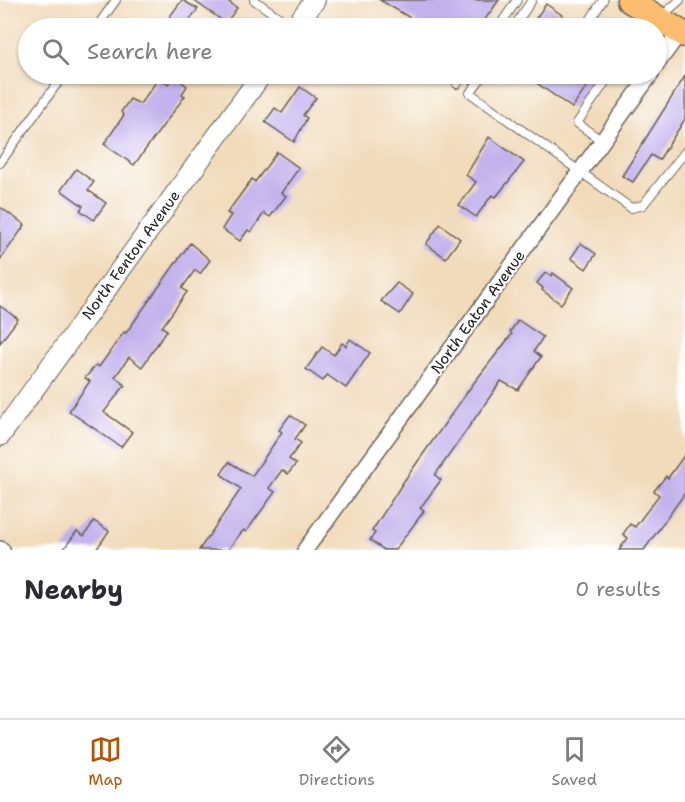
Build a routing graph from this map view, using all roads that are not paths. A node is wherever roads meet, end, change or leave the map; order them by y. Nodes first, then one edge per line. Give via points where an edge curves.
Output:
1 (116, 0) edge
2 (254, 0) edge
3 (270, 0) edge
4 (315, 0) edge
5 (517, 0) edge
6 (532, 0) edge
7 (603, 0) edge
8 (629, 0) edge
9 (680, 0) edge
10 (265, 7) junction
11 (103, 18) edge
12 (280, 18) edge
13 (302, 18) edge
14 (505, 18) edge
15 (520, 18) edge
16 (591, 18) edge
17 (657, 18) edge
18 (660, 18) edge
19 (667, 24) edge
20 (683, 34) edge
21 (667, 53) edge
22 (57, 84) edge
23 (255, 84) edge
24 (477, 84) edge
25 (604, 84) edge
26 (644, 84) edge
27 (602, 141) junction
28 (685, 152) edge
29 (0, 163) edge
30 (580, 171) junction
31 (0, 436) edge
32 (305, 550) edge

1 - 11 lane
2 - 10 lane
3 - 10 lane
4 - 13 street
5 - 14 lane
6 - 15 lane
7 - 16 lane
8 - 17 main road
9 - 18 lane
10 - 12 lane
19 - 20 main road
20 - 21 street
22 - 29 lane
23 - 31 street, North Fenton Avenue
24 - 30 lane via 470,93
25 - 27 lane via 577,123
26 - 27 street, North Eaton Avenue
27 - 30 street, North Eaton Avenue
28 - 30 lane via 643,205 631,208
30 - 32 street, North Eaton Avenue

